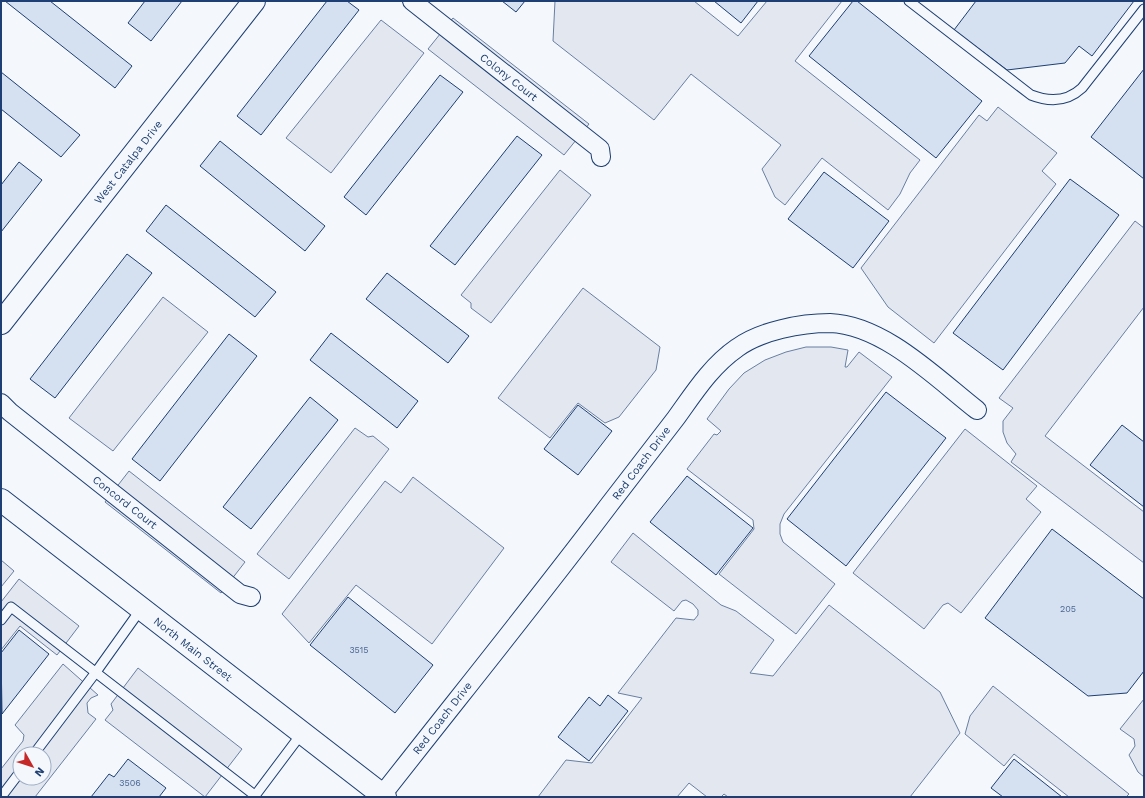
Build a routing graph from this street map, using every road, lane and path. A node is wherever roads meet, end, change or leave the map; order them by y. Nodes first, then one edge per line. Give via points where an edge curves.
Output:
1 (254, 1) edge
2 (412, 1) edge
3 (909, 1) edge
4 (1144, 9) edge
5 (602, 156) dead end
6 (1, 323) edge
7 (1, 403) edge
8 (977, 410) dead end
9 (1, 500) edge
10 (251, 597) dead end
11 (141, 608) junction
12 (1, 620) edge
13 (96, 672) junction
14 (302, 733) junction
15 (40, 746) edge
16 (12, 783) edge
17 (255, 796) edge
18 (383, 796) edge
19 (1, 797) edge

1 - 6 main road, West Catalpa Drive
2 - 5 street, Colony Court via 600,149
3 - 4 lane via 1031,95 1042,100 1075,95
7 - 10 street, Concord Court via 240,594
8 - 18 street, Red Coach Drive via 902,351 884,339 858,329 832,323 789,327 738,347 714,367
9 - 11 main road, North Main Street
11 - 13 lane
11 - 14 main road, North Main Street
12 - 13 lane via 11,606
13 - 15 lane
13 - 17 lane
14 - 17 lane
14 - 18 main road, North Main Street
16 - 19 lane

